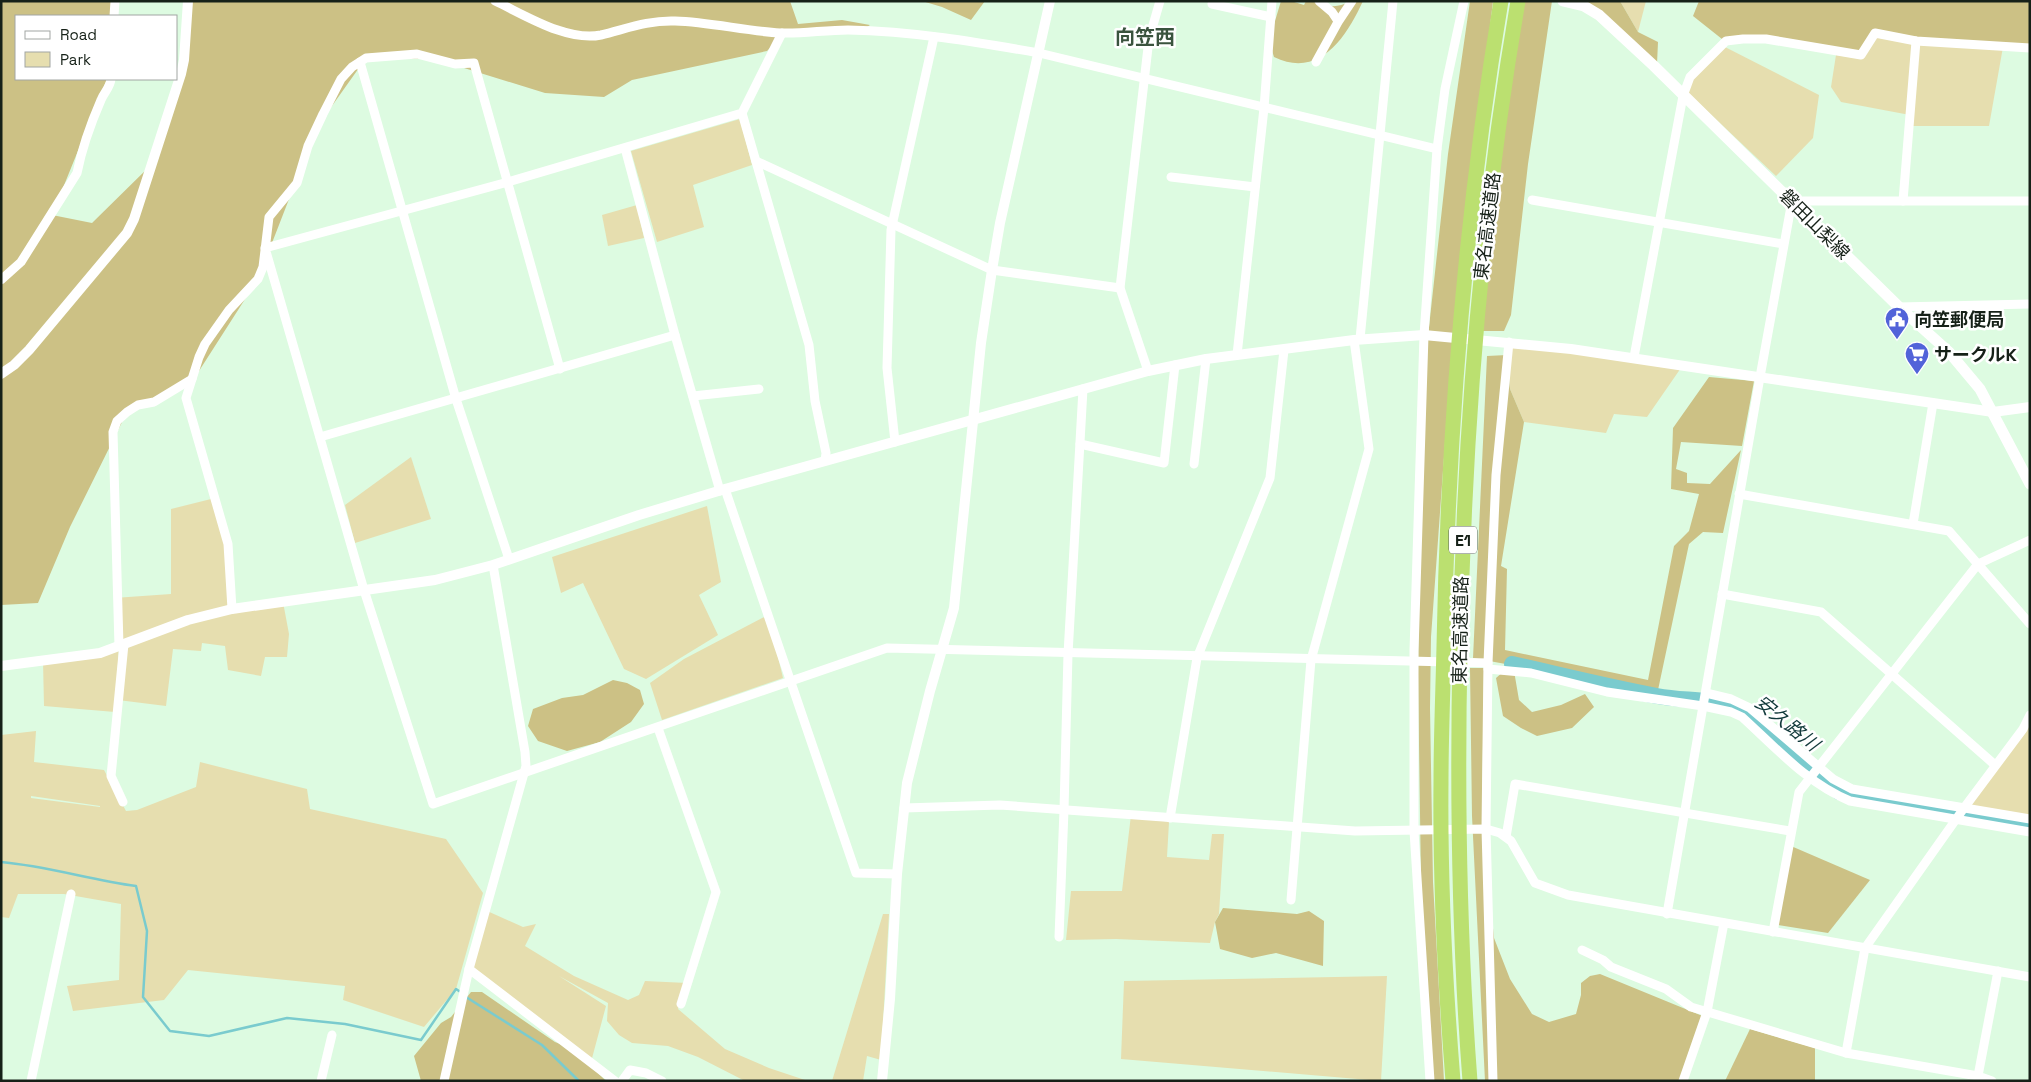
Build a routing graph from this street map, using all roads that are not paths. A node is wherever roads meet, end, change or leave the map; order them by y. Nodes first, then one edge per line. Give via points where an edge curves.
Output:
1 (115, 1) edge
2 (188, 1) edge
3 (494, 1) edge
4 (1050, 1) edge
5 (1160, 1) edge
6 (1272, 1) edge
7 (1318, 1) edge
8 (1352, 1) edge
9 (1394, 1) edge
10 (1464, 1) edge
11 (1501, 1) edge
12 (1518, 1) edge
13 (1563, 1) edge
14 (1212, 4) dead end
15 (114, 15) edge
16 (1271, 17) junction
17 (1338, 21) junction
18 (782, 33) junction
19 (934, 37) junction
20 (1916, 41) junction
21 (2030, 48) edge
22 (1039, 53) junction
23 (360, 62) junction
24 (1316, 62) dead end
25 (1145, 79) junction
26 (111, 80) edge
27 (1683, 96) junction
28 (1264, 108) junction
29 (742, 113) junction
30 (1381, 136) junction
31 (625, 148) junction
32 (1437, 149) junction
33 (756, 161) junction
34 (1171, 177) dead end
35 (508, 182) junction
36 (1255, 187) junction
37 (1532, 200) dead end
38 (1903, 201) junction
39 (2030, 201) edge
40 (1792, 202) junction
41 (403, 211) junction
42 (1659, 223) junction
43 (892, 224) junction
44 (1783, 244) junction
45 (265, 248) junction
46 (992, 270) junction
47 (1, 280) edge
48 (1120, 288) junction
49 (2030, 304) edge
50 (1899, 307) junction
51 (676, 335) junction
52 (1429, 335) junction
53 (1357, 339) junction
54 (1505, 342) junction
55 (1284, 350) junction
56 (1237, 355) junction
57 (1634, 357) junction
58 (1206, 359) junction
59 (1175, 365) junction
60 (560, 369) junction
61 (1148, 371) junction
62 (1, 374) edge
63 (1760, 377) junction
64 (192, 379) junction
65 (758, 389) dead end
66 (1083, 390) junction
67 (693, 396) junction
68 (456, 399) junction
69 (1934, 403) junction
70 (2030, 408) edge
71 (1993, 412) junction
72 (974, 420) junction
73 (320, 437) junction
74 (895, 442) junction
75 (1080, 444) junction
76 (824, 461) junction
77 (1194, 464) dead end
78 (2030, 484) edge
79 (723, 490) junction
80 (1739, 494) junction
81 (1913, 524) junction
82 (2030, 540) edge
83 (509, 559) junction
84 (1978, 564) junction
85 (493, 565) junction
86 (364, 590) junction
87 (1722, 594) junction
88 (232, 609) junction
89 (2030, 624) edge
90 (121, 645) junction
91 (943, 650) junction
92 (1068, 654) junction
93 (1197, 658) junction
94 (1311, 660) junction
95 (1416, 662) junction
96 (1486, 665) junction
97 (1, 666) edge
98 (1891, 673) junction
99 (791, 681) junction
100 (1706, 693) junction
101 (1703, 706) junction
102 (2030, 715) edge
103 (658, 728) junction
104 (1818, 766) junction
105 (1995, 766) junction
106 (524, 774) junction
107 (1809, 777) junction
108 (123, 802) dead end
109 (904, 808) junction
110 (1964, 808) junction
111 (1064, 810) junction
112 (1684, 813) junction
113 (1170, 818) junction
114 (2030, 819) edge
115 (1957, 820) junction
116 (1297, 828) junction
117 (1486, 829) junction
118 (1417, 831) junction
119 (1790, 831) junction
120 (2030, 832) edge
121 (1506, 837) junction
122 (897, 874) junction
123 (71, 894) dead end
124 (1291, 900) dead end
125 (1667, 914) junction
126 (1724, 924) junction
127 (1773, 932) junction
128 (1059, 937) dead end
129 (1865, 948) junction
130 (1582, 950) dead end
131 (468, 970) junction
132 (1998, 971) junction
133 (2029, 975) edge
134 (681, 1004) dead end
135 (1707, 1012) junction
136 (332, 1035) dead end
137 (1846, 1053) junction
138 (1978, 1076) junction
139 (31, 1081) edge
140 (321, 1081) edge
141 (444, 1081) edge
142 (615, 1081) edge
143 (622, 1081) edge
144 (662, 1081) edge
145 (882, 1081) edge
146 (1430, 1081) edge
147 (1453, 1081) edge
148 (1470, 1081) edge
149 (1493, 1081) edge
150 (1683, 1081) edge
151 (1992, 1081) edge

1 - 15 street
2 - 62 street via 181,74 134,219 117,246 29,350
3 - 18 street via 575,36 599,35 650,22 674,21
4 - 22 street
5 - 25 street via 1149,39
6 - 16 street
7 - 17 street
8 - 17 street
9 - 30 street
10 - 32 street via 1445,89
11 - 147 highway, 東名高速道路 / E1 via 1466,270 1453,416 1445,563 1442,853
12 - 148 highway, 東名高速道路 / E1 via 1481,271 1469,417 1462,564 1457,782
13 - 27 main road, 磐田山梨線 via 1597,13
14 - 16 street
16 - 28 street
17 - 24 street
18 - 19 street via 848,30
18 - 29 street
19 - 22 street
19 - 43 street
20 - 21 street
20 - 27 street via 1875,32 1861,55 1766,39 1726,41 1690,77
20 - 38 street
22 - 25 street
22 - 46 street
23 - 35 street via 366,58 417,54 456,64 474,63
23 - 41 street
23 - 45 street via 341,79 308,146 297,183 269,217
25 - 28 street
25 - 48 street
26 - 47 street via 80,157 77,173 21,262
27 - 40 main road, 磐田山梨線
27 - 42 street
28 - 30 street
28 - 36 street
29 - 31 street
29 - 33 street
30 - 32 street
30 - 53 street
31 - 35 street
31 - 51 street
32 - 52 street
33 - 43 street
33 - 76 street via 809,345 815,401 826,453
34 - 36 street
35 - 41 street
35 - 60 street
36 - 56 street
37 - 42 street
38 - 39 street
38 - 40 street
40 - 44 street
40 - 50 main road, 磐田山梨線
41 - 45 street
41 - 68 street
42 - 44 street
42 - 57 street
43 - 46 street
43 - 74 street via 887,368
44 - 63 street
45 - 64 street via 258,279 229,310 205,344
45 - 73 street
46 - 48 street
46 - 72 street
48 - 61 street
49 - 50 street
50 - 71 main road, 磐田山梨線 via 1948,352 1980,389
51 - 60 street
51 - 67 street
52 - 53 street
52 - 54 street
52 - 95 street
53 - 55 street
53 - 94 street via 1369,449
54 - 57 street
54 - 96 street
55 - 56 street
55 - 93 street via 1270,478
56 - 58 street
57 - 63 street
58 - 59 street
58 - 77 street
59 - 61 street
59 - 75 street via 1164,463
60 - 68 street
61 - 66 street
63 - 69 street
63 - 80 street
64 - 88 street via 186,398 228,544
64 - 90 street via 154,402 138,405 127,412 117,421 113,432
65 - 67 street
66 - 72 street
66 - 75 street
67 - 79 street
68 - 73 street
68 - 83 street
69 - 71 street
69 - 81 street
70 - 71 street
71 - 78 main road, 磐田山梨線
72 - 74 street
72 - 91 street via 954,608
73 - 86 street
74 - 76 street
75 - 92 street
76 - 79 street
79 - 83 street
79 - 99 street
80 - 81 street
80 - 87 street
81 - 84 street via 1949,531
82 - 84 street
83 - 85 street
84 - 89 street
84 - 98 street
85 - 86 street via 435,580
85 - 106 street via 525,752
86 - 88 street
86 - 106 street via 433,804
87 - 98 street via 1821,612
87 - 100 street
88 - 90 street via 188,620
90 - 97 street via 83,656
90 - 108 street via 111,776
91 - 92 street
91 - 99 street via 887,648
91 - 109 street via 907,783
92 - 93 street
92 - 111 street
93 - 94 street
93 - 113 street
94 - 95 street
94 - 116 street
95 - 96 street
95 - 118 street
96 - 101 street via 1608,692
96 - 117 street
98 - 104 street
98 - 105 street
99 - 103 street
99 - 122 street via 856,873
100 - 101 street
100 - 104 street via 1750,708
101 - 107 street via 1742,717
101 - 112 street
102 - 105 street
103 - 106 street
103 - 134 street via 716,892
104 - 107 street
104 - 110 street via 1833,780 1852,789
105 - 110 street
106 - 131 street
107 - 115 street via 1850,801
107 - 119 street via 1798,792
109 - 111 street via 1000,805
109 - 122 street
110 - 114 street
110 - 115 street
111 - 113 street
111 - 128 street
112 - 119 street
112 - 121 street via 1515,784
112 - 125 street
113 - 116 street
115 - 120 street
115 - 129 street
116 - 118 street
116 - 124 street
117 - 118 street
117 - 121 street
117 - 149 street
118 - 146 street
119 - 127 street
121 - 125 street via 1535,883 1585,899
122 - 145 street
123 - 139 street
125 - 126 street
126 - 127 street
126 - 135 street
127 - 129 street
129 - 132 street
129 - 137 street
130 - 135 street via 1612,967 1666,989 1691,1007
131 - 141 street
131 - 142 street
132 - 133 street
132 - 138 street
135 - 137 street
135 - 150 street
136 - 140 street
137 - 138 street
138 - 151 street
143 - 144 street via 630,1070

